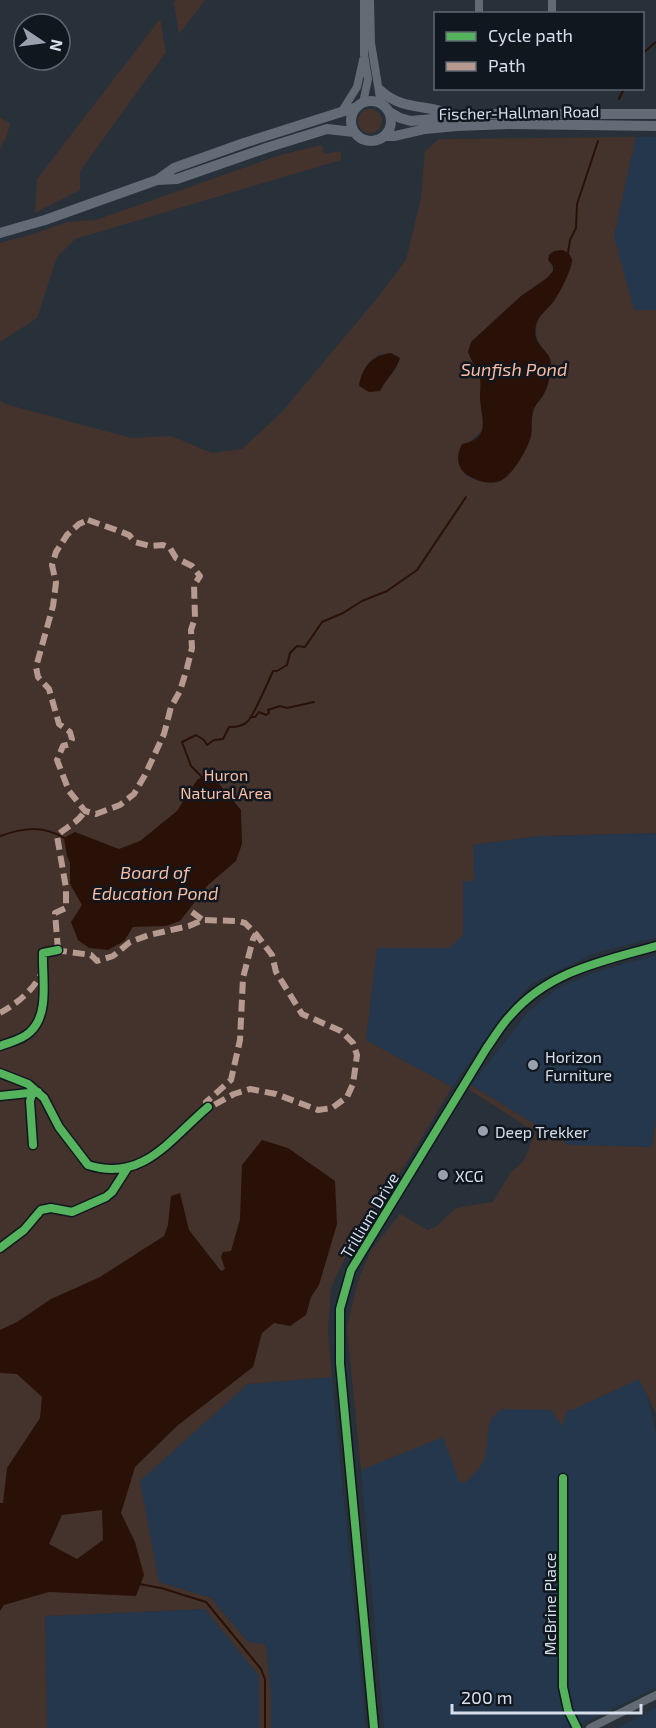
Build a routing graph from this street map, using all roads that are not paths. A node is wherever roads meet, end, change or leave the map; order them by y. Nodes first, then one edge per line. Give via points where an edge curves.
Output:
1 (364, 0) edge
2 (370, 0) edge
3 (364, 54) junction
4 (380, 90) junction
5 (360, 105) junction
6 (385, 108) junction
7 (342, 111) junction
8 (656, 114) edge
9 (455, 116) junction
10 (656, 126) edge
11 (354, 132) junction
12 (384, 136) junction
13 (157, 180) junction
14 (0, 233) edge
15 (656, 946) edge
16 (562, 1478) dead end
17 (656, 1695) edge
18 (374, 1728) edge
19 (577, 1728) edge
20 (590, 1728) edge

1 - 3 street
2 - 4 street via 371,43
3 - 5 street via 368,79
3 - 7 street via 357,87
4 - 6 street
4 - 9 main road via 408,106 443,110
5 - 6 main road via 375,102
5 - 7 main road
5 - 11 main road via 351,119
6 - 9 main road, Fischer-Hallman Road via 411,121
6 - 12 main road via 390,125
7 - 13 main road via 174,168
8 - 9 main road, Fischer-Hallman Road
10 - 12 main road, Fischer-Hallman Road via 509,124 425,129
11 - 12 main road via 368,141
11 - 13 main road via 327,129 177,179
13 - 14 main road
15 - 18 street, Trillium Drive via 573,970 553,980 510,1015 351,1270 340,1309 340,1363
16 - 19 street, McBrine Place via 563,1687
17 - 20 street

